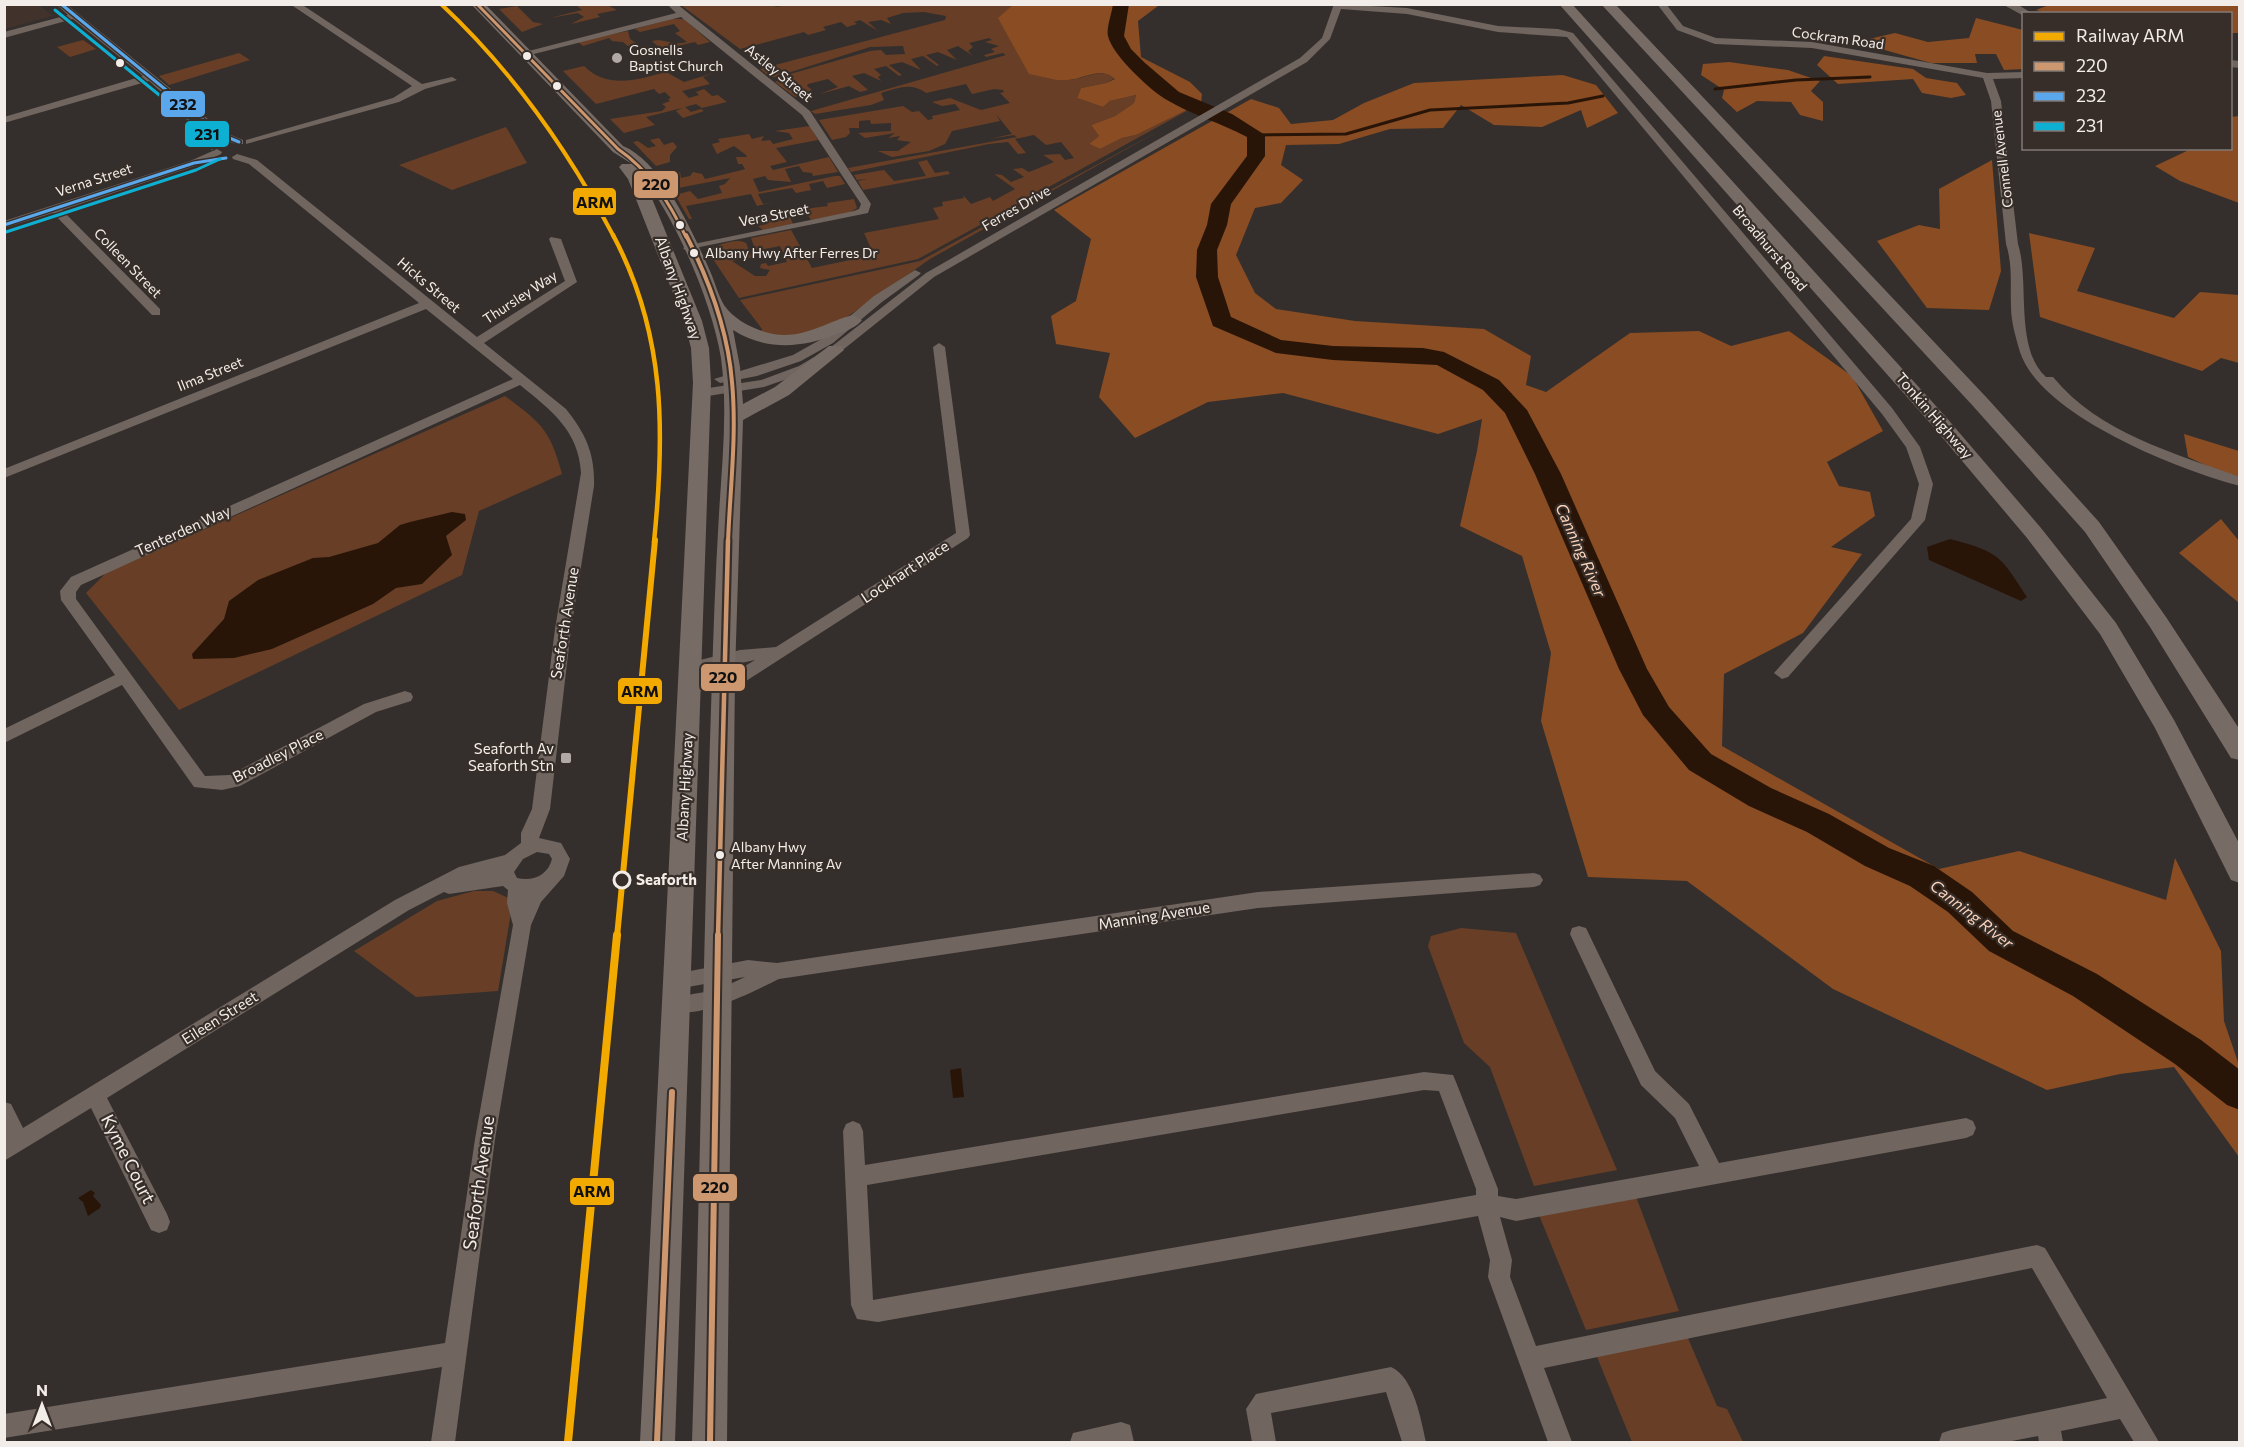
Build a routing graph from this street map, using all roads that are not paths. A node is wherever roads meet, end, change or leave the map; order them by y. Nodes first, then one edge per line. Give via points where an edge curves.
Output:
1 (60, 4) edge
2 (294, 4) edge
3 (477, 4) edge
4 (671, 4) edge
5 (1565, 4) edge
6 (1607, 4) edge
7 (1661, 4) edge
8 (2007, 4) edge
9 (1338, 5) edge
10 (2024, 12) edge
11 (682, 14) junction
12 (75, 16) junction
13 (4, 35) edge
14 (526, 53) junction
15 (2022, 75) edge
16 (1987, 76) junction
17 (153, 77) junction
18 (404, 78) junction
19 (452, 80) dead end
20 (420, 88) junction
21 (407, 90) junction
22 (384, 102) junction
23 (4, 120) edge
24 (220, 135) junction
25 (1151, 144) junction
26 (250, 149) junction
27 (618, 149) junction
28 (225, 154) junction
29 (54, 208) junction
30 (864, 211) joint
31 (4, 225) edge
32 (555, 239) dead end
33 (689, 248) junction
34 (427, 304) junction
35 (717, 308) junction
36 (156, 312) dead end
37 (853, 320) junction
38 (476, 343) junction
39 (939, 347) dead end
40 (835, 350) junction
41 (522, 380) junction
42 (733, 383) junction
43 (702, 388) junction
44 (734, 417) junction
45 (582, 437) joint
46 (4, 474) edge
47 (2240, 482) edge
48 (723, 672) junction
49 (1782, 673) dead end
50 (125, 677) junction
51 (690, 678) junction
52 (405, 697) dead end
53 (4, 737) edge
54 (2240, 751) edge
55 (540, 809) junction
56 (530, 846) junction
57 (555, 848) junction
58 (2240, 872) edge
59 (511, 875) junction
60 (1534, 880) dead end
61 (546, 882) junction
62 (522, 925) junction
63 (1579, 934) dead end
64 (719, 985) junction
65 (676, 992) junction
66 (95, 1095) junction
67 (4, 1111) edge
68 (1966, 1128) dead end
69 (853, 1131) dead end
70 (12, 1147) edge
71 (1713, 1172) junction
72 (855, 1177) junction
73 (1487, 1204) junction
74 (159, 1222) dead end
75 (456, 1353) junction
76 (1530, 1359) junction
77 (2124, 1406) junction
78 (4, 1426) edge
79 (2049, 1432) edge
80 (443, 1443) edge
81 (657, 1443) edge
82 (710, 1443) edge
83 (1082, 1443) edge
84 (1122, 1443) edge
85 (1264, 1443) edge
86 (1414, 1443) edge
87 (1560, 1443) edge
88 (1951, 1443) edge
89 (2147, 1443) edge

1 - 12 street, Hicks Street
2 - 18 street
3 - 14 highway, Albany Highway
4 - 11 street, Astley Street
5 - 58 highway, Tonkin Highway via 2034,532 2108,629 2132,668
6 - 54 highway via 2092,527
7 - 16 street, Cockram Road via 1680,28 1715,41 1812,45
8 - 10 main road
9 - 25 street, Ferres Drive via 1324,45
9 - 49 street, Broadhurst Road via 1407,11 1498,29 1570,35 1887,411 1913,447 1926,484 1918,520
11 - 14 street
11 - 30 street, Astley Street via 806,113 866,204
12 - 13 street
12 - 17 street, Hicks Street
14 - 27 highway, Albany Highway
15 - 16 street, Cockram Road
16 - 47 street, Connell Avenue via 1996,101 2012,244 2010,269 2017,284 2017,311 2029,365 2062,400 2119,435
17 - 23 street
17 - 24 street, Hicks Street
18 - 20 street
18 - 21 street
19 - 20 street
20 - 21 street
20 - 22 street
21 - 22 street
22 - 26 street
24 - 26 street, Hicks Street
24 - 28 street
25 - 37 street, Ferres Drive via 918,271
25 - 40 street, Ferres Drive via 930,275
26 - 28 street, Hicks Street
26 - 28 street, Verna Street
26 - 34 street, Hicks Street
27 - 33 highway, Albany Highway via 633,156 650,177
27 - 43 highway, Albany Highway via 621,160 636,179 693,321 700,348
28 - 29 street, Verna Street
29 - 31 street, Verna Street
29 - 36 street, Colleen Street
30 - 33 street, Vera Street
32 - 38 street, Thursley Way via 571,282
33 - 35 highway, Albany Highway
34 - 38 street, Hicks Street
34 - 46 street, Ilma Street
35 - 37 highway via 734,325 782,342 826,334
35 - 42 highway, Albany Highway
37 - 42 street, Ferres Drive via 829,340 797,358
38 - 41 street, Hicks Street
39 - 48 street, Lockhart Place via 963,535 740,677
40 - 42 street, Ferres Drive via 785,378
40 - 44 highway via 782,391
41 - 45 street, Hicks Street via 561,412
41 - 50 street, Tenterden Way via 76,581 68,591 69,600
42 - 43 street, Ferres Drive
42 - 44 highway, Albany Highway
43 - 51 highway, Albany Highway
44 - 48 highway, Albany Highway
45 - 55 street, Seaforth Avenue via 588,463 587,486 563,629
48 - 51 street, Lockhart Place
48 - 64 highway, Albany Highway
50 - 52 street, Broadley Place via 200,782 211,784 234,781 370,708
50 - 53 street
51 - 65 highway, Albany Highway
55 - 56 street, Seaforth Avenue via 530,833
55 - 57 street, Seaforth Avenue
56 - 57 street
56 - 59 street
57 - 61 street via 561,865
59 - 61 street via 527,888
59 - 62 street, Seaforth Avenue
59 - 66 street, Eileen Street via 436,888 402,905
60 - 64 street, Manning Avenue via 1258,900 777,971
61 - 62 street, Seaforth Avenue
62 - 75 street, Seaforth Avenue via 485,1139
63 - 71 street via 1648,1078 1682,1111
64 - 65 street, Manning Avenue
64 - 82 highway, Albany Highway
65 - 81 highway, Albany Highway
66 - 70 street, Eileen Street
66 - 74 street, Kyme Court
67 - 70 street
68 - 71 street
69 - 72 street
71 - 73 street via 1516,1210
72 - 73 street via 1436,1080 1446,1082 1450,1089 1487,1189
72 - 73 street via 865,1311
73 - 76 street via 1501,1260 1499,1277
75 - 78 street
75 - 80 street, Seaforth Avenue
76 - 77 street via 2037,1256
76 - 87 street
77 - 79 street
77 - 89 street
79 - 88 street
83 - 84 street via 1120,1434
85 - 86 street via 1258,1409 1264,1401 1391,1379 1399,1391

